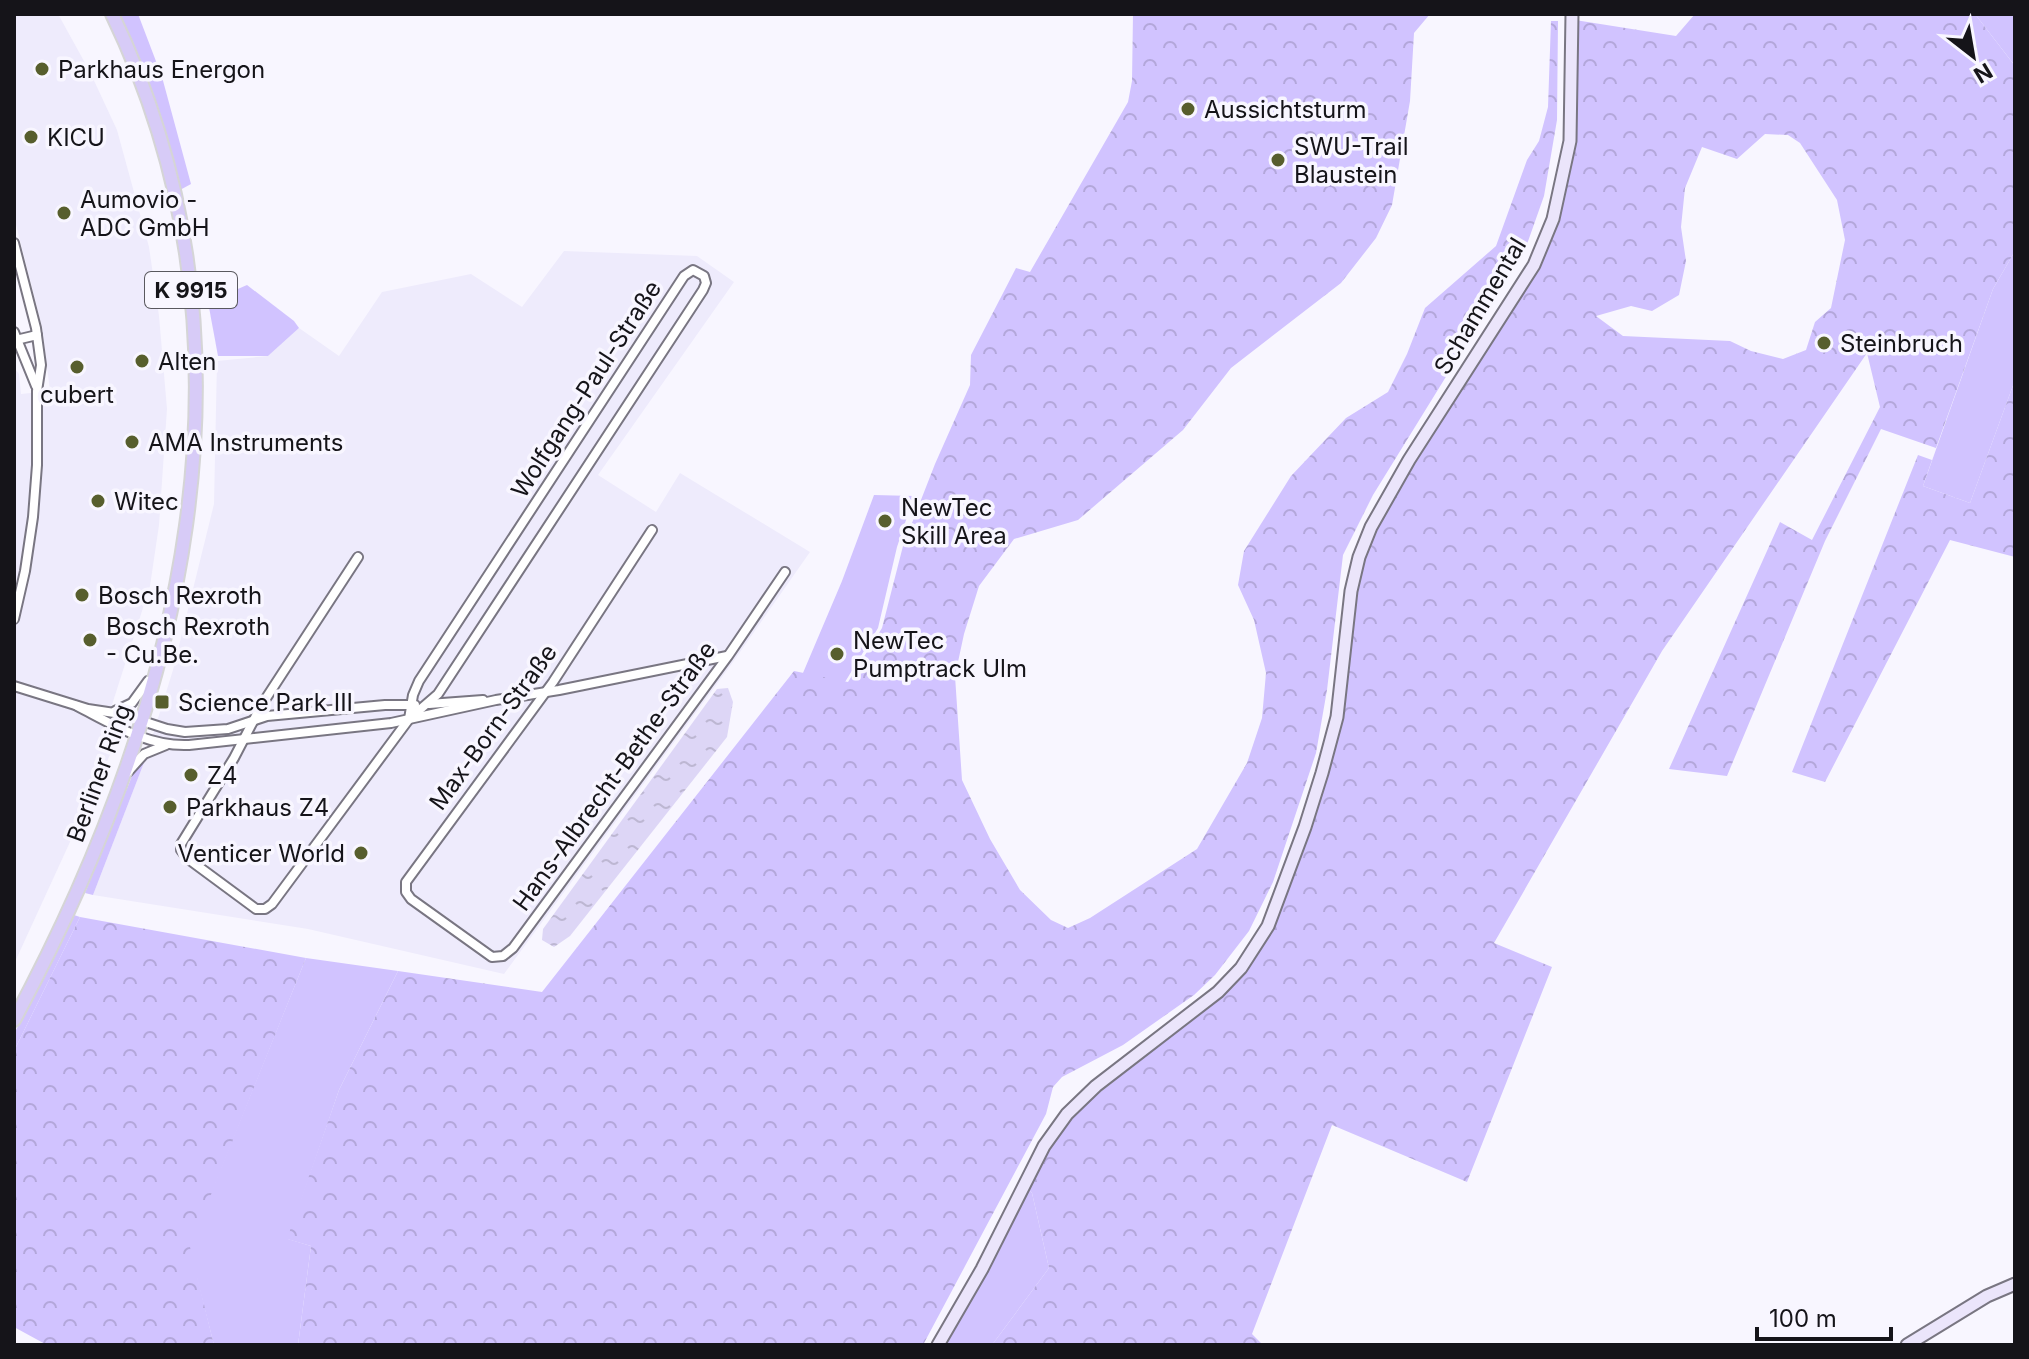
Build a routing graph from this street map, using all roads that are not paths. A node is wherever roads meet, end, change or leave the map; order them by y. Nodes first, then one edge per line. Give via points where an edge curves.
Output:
1 (112, 14) edge
2 (1572, 14) edge
3 (14, 243) edge
4 (37, 335) junction
5 (15, 336) edge
6 (37, 391) junction
7 (652, 530) dead end
8 (358, 557) dead end
9 (785, 572) dead end
10 (14, 619) edge
11 (728, 656) junction
12 (158, 667) junction
13 (14, 686) edge
14 (545, 692) junction
15 (496, 700) junction
16 (429, 704) junction
17 (411, 705) junction
18 (77, 706) junction
19 (109, 713) junction
20 (409, 719) junction
21 (253, 720) junction
22 (142, 722) junction
23 (137, 736) junction
24 (244, 739) junction
25 (167, 745) junction
26 (121, 781) junction
27 (456, 932) joint
28 (14, 1020) edge
29 (2015, 1284) edge
30 (938, 1345) edge
31 (1907, 1345) edge

1 - 12 main road, Berliner Ring / K 9915 via 137,72 173,185 196,344 195,451 186,536
2 - 30 street, Schammental via 1570,141 1553,219 1534,265 1386,497 1359,557 1333,731 1268,926 1218,992 1067,1114 1044,1146
3 - 4 street
4 - 5 street
4 - 6 street
5 - 6 street
6 - 10 street via 35,505
7 - 14 street, Max-Born-Straße
8 - 21 street
9 - 11 street, Hans-Albrecht-Bethe-Straße
11 - 14 street
11 - 27 street, Hans-Albrecht-Bethe-Straße via 510,951 492,957
12 - 19 street via 132,703
12 - 22 main road, Berliner Ring / K 9915
13 - 18 street
14 - 15 street
14 - 27 street, Max-Born-Straße via 406,882 411,899
15 - 16 street
15 - 20 street
16 - 17 street
16 - 17 street, Wolfgang-Paul-Straße via 705,288 700,272 684,276 419,681
16 - 20 street, Wolfgang-Paul-Straße
17 - 20 street, Wolfgang-Paul-Straße
17 - 21 street
18 - 19 street
18 - 23 street
19 - 22 street
20 - 24 street
20 - 24 street, Wolfgang-Paul-Straße via 265,909 254,908 189,860 180,847
21 - 22 street via 228,729 190,732
21 - 24 street
22 - 23 main road, Berliner Ring
23 - 25 street
23 - 26 main road, Berliner Ring
24 - 25 street
25 - 26 street via 144,754
26 - 28 main road, Berliner Ring via 77,892
29 - 31 street

